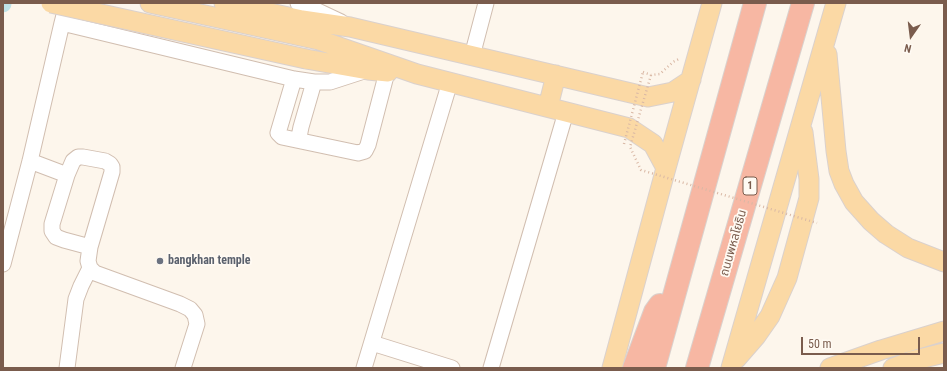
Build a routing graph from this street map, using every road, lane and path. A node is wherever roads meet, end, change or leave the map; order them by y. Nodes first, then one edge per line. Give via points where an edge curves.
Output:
1 (51, 3) edge
2 (67, 3) edge
3 (150, 3) edge
4 (298, 3) edge
5 (486, 3) edge
6 (712, 3) edge
7 (756, 3) edge
8 (803, 3) edge
9 (836, 3) edge
10 (228, 4) edge
11 (62, 23) junction
12 (350, 27) junction
13 (826, 43) junction
14 (700, 47) junction
15 (472, 56) junction
16 (368, 70) junction
17 (387, 72) junction
18 (418, 74) junction
19 (556, 75) junction
20 (651, 75) junction
21 (294, 79) junction
22 (690, 80) junction
23 (314, 82) junction
24 (450, 82) junction
25 (548, 107) junction
26 (566, 112) junction
27 (802, 125) junction
28 (301, 141) junction
29 (624, 144) dead end
30 (30, 161) junction
31 (666, 168) junction
32 (67, 175) junction
33 (817, 223) dead end
34 (90, 247) junction
35 (944, 262) edge
36 (3, 264) edge
37 (90, 268) junction
38 (674, 292) junction
39 (944, 331) edge
40 (372, 343) junction
41 (944, 352) edge
42 (732, 365) edge
43 (67, 368) edge
44 (183, 368) edge
45 (364, 368) edge
46 (452, 368) edge
47 (491, 368) edge
48 (612, 368) edge
49 (634, 368) edge
50 (654, 368) edge
51 (697, 368) edge
52 (830, 368) edge
53 (893, 368) edge

1 - 16 main road, bridge via 306,59
2 - 11 street
3 - 18 main road via 319,40
4 - 12 street
5 - 15 street
6 - 14 main road
7 - 38 highway
8 - 51 highway, ถนนพหลโยธิน / 1
9 - 13 main road
10 - 12 main road via 302,20
11 - 21 street
11 - 30 street
12 - 15 main road
13 - 27 main road
13 - 35 main road via 836,151 844,184 854,202 886,234 908,248
14 - 20 path via 673,62 660,74
14 - 22 main road
15 - 19 main road
16 - 17 main road
16 - 23 street via 330,82
17 - 18 main road
17 - 28 street via 365,151 358,153
18 - 24 main road
19 - 22 main road via 648,97 673,92
19 - 25 main road
20 - 29 path, bridge via 643,72
20 - 33 path, bridge via 630,147 641,170
21 - 23 street
21 - 28 street via 278,133 282,137
22 - 31 main road
23 - 28 street via 301,127
24 - 25 main road
24 - 40 street
25 - 26 main road
26 - 31 main road via 629,128 653,144
26 - 47 street
27 - 42 main road
27 - 42 main road via 809,198 787,278 770,316
30 - 32 street
30 - 36 street
31 - 48 main road
32 - 34 street via 52,231 56,237
32 - 34 street via 73,161 78,157 105,160 112,167
34 - 37 street
37 - 43 street via 76,299
37 - 44 street via 95,273 190,309 195,315 196,324
38 - 49 highway via 665,298 655,312
38 - 50 highway
39 - 52 main road
40 - 45 street
40 - 46 street
41 - 53 main road

